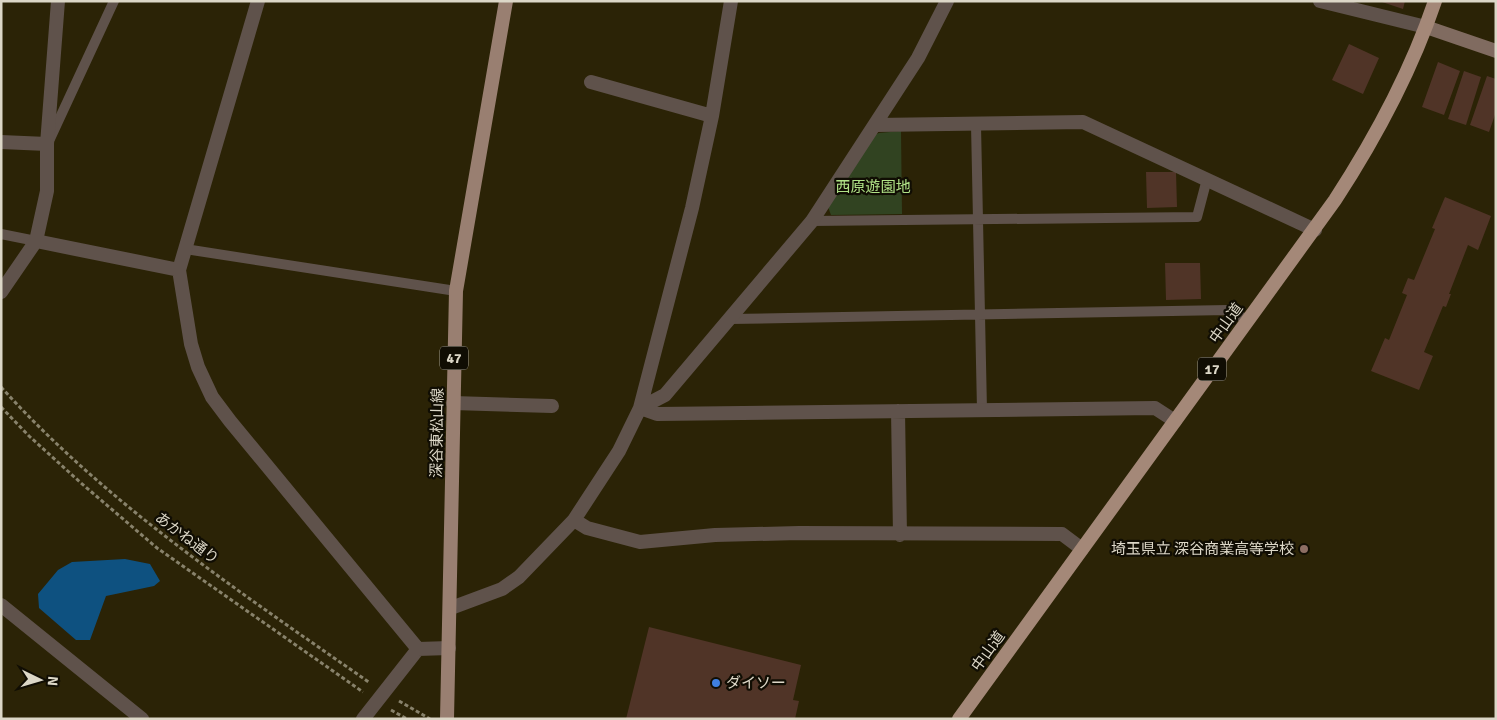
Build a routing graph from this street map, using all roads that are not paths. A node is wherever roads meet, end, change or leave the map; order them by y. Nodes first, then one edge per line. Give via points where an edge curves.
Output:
1 (58, 1) edge
2 (114, 1) edge
3 (258, 1) edge
4 (506, 1) edge
5 (731, 1) edge
6 (947, 1) edge
7 (1320, 1) edge
8 (1435, 1) edge
9 (1426, 28) junction
10 (1496, 51) edge
11 (591, 82) dead end
12 (712, 116) junction
13 (876, 125) junction
14 (976, 125) junction
15 (1, 142) edge
16 (47, 144) junction
17 (1207, 179) junction
18 (978, 220) junction
19 (812, 221) junction
20 (1315, 230) junction
21 (1, 234) edge
22 (36, 241) junction
23 (185, 249) junction
24 (179, 270) junction
25 (456, 291) junction
26 (1, 292) edge
27 (980, 315) junction
28 (730, 319) junction
29 (1248, 320) junction
30 (453, 403) junction
31 (552, 406) dead end
32 (640, 408) junction
33 (982, 410) junction
34 (898, 411) junction
35 (1175, 420) junction
36 (574, 520) junction
37 (900, 534) junction
38 (1082, 549) junction
39 (1, 605) edge
40 (451, 608) junction
41 (449, 648) junction
42 (418, 649) junction
43 (142, 719) edge
44 (363, 719) edge
45 (447, 719) edge
46 (959, 719) edge

1 - 16 street
2 - 16 lane
3 - 23 street
4 - 25 main road, 深谷東松山線 / 47
5 - 12 street
6 - 13 street via 918,58
7 - 9 street
8 - 9 highway, 中山道 / 17
9 - 10 main road
9 - 20 highway, 中山道 / 17 via 1376,134
11 - 12 street
12 - 32 street via 692,208
13 - 14 street
13 - 19 street
14 - 17 street via 1083,122
14 - 18 lane
15 - 16 street
16 - 22 street via 47,191
17 - 18 lane via 1197,217
17 - 20 street
18 - 19 lane
18 - 27 lane
19 - 28 street
20 - 29 highway, 中山道 / 17
21 - 22 lane
22 - 24 street
22 - 26 street
23 - 24 street
23 - 25 lane
24 - 42 street via 191,344 212,397
25 - 30 main road, 深谷東松山線 / 47
27 - 28 lane
27 - 29 lane via 1228,310
27 - 33 lane
28 - 32 street via 665,395
29 - 35 highway, 中山道 / 17
30 - 31 street
30 - 40 main road, 深谷東松山線 / 47
32 - 34 street via 657,414
32 - 36 street via 619,451
33 - 34 street
33 - 35 street via 1155,408
34 - 37 street
35 - 38 highway, 中山道 / 17
36 - 37 street via 587,528 640,542 734,535
36 - 40 street via 519,577 502,589
37 - 38 street via 1062,534
38 - 46 highway, 中山道 / 17
39 - 43 street
40 - 41 main road, 深谷東松山線 / 47
41 - 42 street
41 - 45 main road, 深谷東松山線 / 47
42 - 44 street

